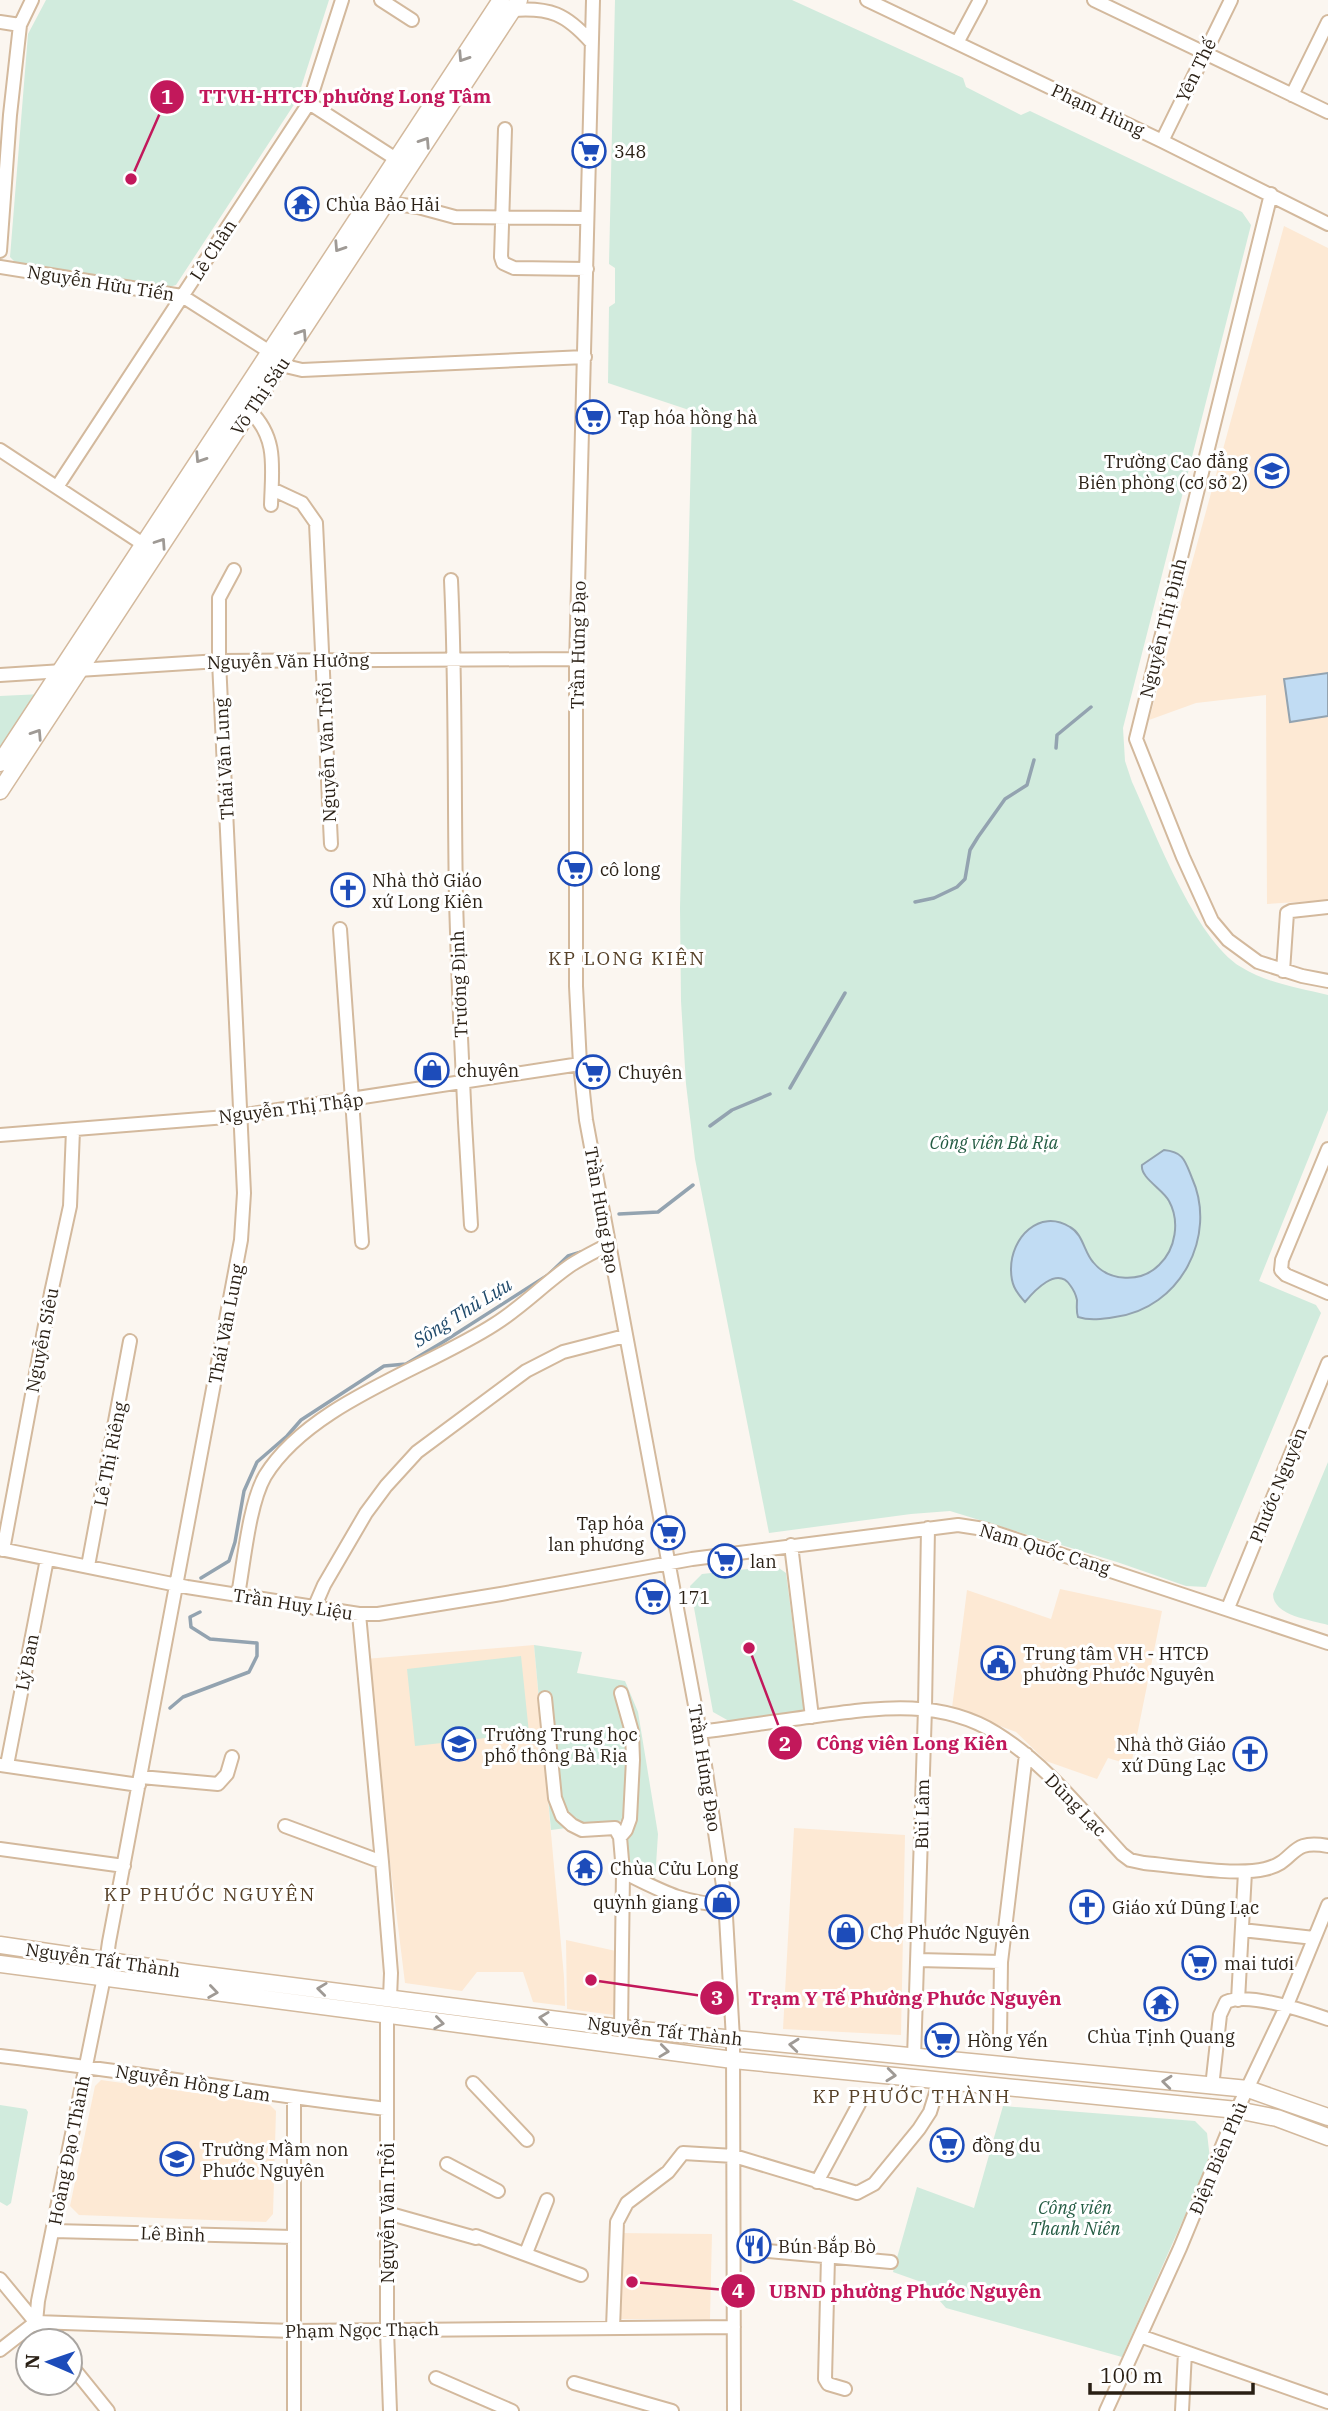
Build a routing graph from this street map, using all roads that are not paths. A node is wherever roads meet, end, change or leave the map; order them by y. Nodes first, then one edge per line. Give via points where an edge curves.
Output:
1 (32, 0) edge
2 (342, 0) edge
3 (381, 0) edge
4 (593, 0) edge
5 (867, 0) edge
6 (980, 0) edge
7 (1094, 0) edge
8 (1231, 0) edge
9 (511, 3) edge
10 (412, 20) dead end
11 (0, 22) edge
12 (1328, 22) edge
13 (20, 25) junction
14 (592, 42) junction
15 (957, 43) junction
16 (1205, 52) junction
17 (1292, 95) junction
18 (309, 103) junction
19 (1328, 112) edge
20 (5, 114) edge
21 (505, 129) dead end
22 (1161, 141) junction
23 (396, 159) junction
24 (1271, 194) junction
25 (387, 203) junction
26 (502, 218) junction
27 (587, 218) junction
28 (1326, 219) edge
29 (0, 251) edge
30 (0, 267) edge
31 (587, 269) junction
32 (182, 296) junction
33 (270, 352) junction
34 (585, 357) junction
35 (281, 365) junction
36 (250, 411) junction
37 (0, 450) edge
38 (57, 487) junction
39 (272, 489) junction
40 (271, 505) dead end
41 (144, 544) junction
42 (234, 570) dead end
43 (451, 580) dead end
44 (576, 659) junction
45 (324, 660) junction
46 (454, 660) junction
47 (219, 661) junction
48 (78, 670) junction
49 (59, 671) junction
50 (0, 675) edge
51 (0, 763) edge
52 (0, 791) edge
53 (331, 844) dead end
54 (1328, 907) edge
55 (340, 929) dead end
56 (1283, 971) junction
57 (1328, 981) edge
58 (580, 1064) junction
59 (462, 1083) junction
60 (352, 1100) junction
61 (239, 1116) junction
62 (73, 1130) junction
63 (0, 1135) edge
64 (1328, 1149) edge
65 (471, 1224) dead end
66 (362, 1242) dead end
67 (609, 1244) junction
68 (1328, 1293) edge
69 (625, 1336) junction
70 (130, 1341) dead end
71 (1328, 1363) edge
72 (928, 1528) junction
73 (791, 1545) junction
74 (1, 1549) edge
75 (47, 1559) junction
76 (669, 1563) junction
77 (89, 1566) junction
78 (177, 1584) junction
79 (238, 1595) junction
80 (314, 1608) junction
81 (1228, 1608) junction
82 (359, 1614) junction
83 (1328, 1643) edge
84 (621, 1693) dead end
85 (545, 1698) dead end
86 (925, 1708) junction
87 (812, 1717) junction
88 (700, 1732) junction
89 (1026, 1754) junction
90 (232, 1757) dead end
91 (4, 1765) edge
92 (140, 1781) junction
93 (285, 1826) dead end
94 (620, 1837) junction
95 (1328, 1846) edge
96 (0, 1849) edge
97 (382, 1862) junction
98 (124, 1866) junction
99 (623, 1872) junction
100 (1245, 1872) junction
101 (725, 1905) junction
102 (1328, 1905) edge
103 (1242, 1930) junction
104 (1314, 1938) junction
105 (0, 1945) edge
106 (106, 1960) junction
107 (918, 1960) junction
108 (1001, 1962) junction
109 (0, 1964) edge
110 (104, 1978) junction
111 (390, 1998) junction
112 (1238, 2000) junction
113 (1287, 2005) junction
114 (387, 2016) junction
115 (1328, 2019) edge
116 (621, 2028) junction
117 (1000, 2038) dead end
118 (733, 2039) junction
119 (0, 2056) edge
120 (914, 2058) junction
121 (733, 2060) junction
122 (85, 2067) junction
123 (940, 2080) junction
124 (473, 2083) dead end
125 (1212, 2087) junction
126 (1248, 2089) junction
127 (294, 2098) junction
128 (859, 2104) dead end
129 (387, 2109) junction
130 (1237, 2110) junction
131 (1328, 2117) edge
132 (1328, 2137) edge
133 (527, 2140) dead end
134 (734, 2157) junction
135 (447, 2164) dead end
136 (817, 2182) junction
137 (498, 2191) dead end
138 (547, 2200) dead end
139 (387, 2213) junction
140 (53, 2231) junction
141 (293, 2237) junction
142 (734, 2248) junction
143 (526, 2253) junction
144 (828, 2257) junction
145 (891, 2262) dead end
146 (582, 2275) dead end
147 (0, 2279) edge
148 (36, 2322) junction
149 (40, 2327) edge
150 (734, 2327) junction
151 (613, 2328) junction
152 (387, 2330) junction
153 (293, 2331) junction
154 (1140, 2336) junction
155 (0, 2350) edge
156 (1185, 2352) junction
157 (436, 2378) dead end
158 (84, 2381) edge
159 (574, 2383) dead end
160 (845, 2389) dead end
161 (1322, 2404) edge
162 (108, 2411) edge
163 (294, 2411) edge
164 (390, 2411) edge
165 (512, 2411) edge
166 (672, 2411) edge
167 (734, 2411) edge
168 (1106, 2411) edge
169 (1182, 2411) edge

1 - 13 street
2 - 18 street, Lê Chân
3 - 10 street
4 - 14 street, Trần Hưng Đạo
5 - 15 street, Phạm Hùng
6 - 15 street
7 - 16 street
8 - 16 street, Yên Thế
9 - 14 street via 552,12
9 -> 23 main road, Võ Thị Sáu
25 -> 9 main road, Võ Thị Sáu
11 - 13 street
12 - 17 street
13 - 20 street
14 - 27 street, Trần Hưng Đạo
15 - 22 street, Phạm Hùng
16 - 17 street
16 - 22 street, Yên Thế
17 - 19 street
18 - 23 street
18 - 32 street, Lê Chân
20 - 29 street
21 - 26 street
22 - 24 street, Phạm Hùng
23 -> 33 main road, Võ Thị Sáu
24 - 28 street, Phạm Hùng
24 - 56 street, Nguyễn Thị Định via 1136,740 1212,921 1228,940 1258,962
25 - 26 street via 455,217
35 -> 25 main road, Võ Thị Sáu
26 - 27 street
26 - 31 street via 501,257 508,267
27 - 31 street, Trần Hưng Đạo
30 - 32 street, Nguyễn Hữu Tiến
31 - 34 street, Trần Hưng Đạo
32 - 33 street, Nguyễn Hữu Tiến
32 - 38 street, Lê Chân
33 -> 41 main road, Võ Thị Sáu
34 - 35 street via 302,370
34 - 44 street, Trần Hưng Đạo
35 - 36 main road, Võ Thị Sáu
36 - 39 street via 263,423 270,442
48 -> 36 main road, Võ Thị Sáu
37 - 38 street
38 - 41 street
39 - 40 street
39 - 45 street, Nguyễn Văn Trỗi via 302,502 316,523
41 - 49 main road, Võ Thị Sáu
42 - 47 street, Thái Văn Lung via 219,598
43 - 46 street, Trương Định
44 - 46 street, Nguyễn Văn Hưởng
44 - 58 street, Trần Hưng Đạo
45 - 46 street, Nguyễn Văn Hưởng
45 - 47 street, Nguyễn Văn Hưởng
45 - 53 street, Nguyễn Văn Trỗi
46 - 59 street, Trương Định
47 - 48 street, Nguyễn Văn Hưởng
47 - 61 street, Thái Văn Lung
48 - 49 street, Nguyễn Văn Hưởng
52 -> 48 main road, Võ Thị Sáu
49 - 50 street, Nguyễn Văn Hưởng
49 - 51 main road, Võ Thị Sáu
54 - 56 street via 1287,912
55 - 60 street
56 - 57 street, Nguyễn Thị Định
58 - 59 street, Nguyễn Thị Thập
58 - 67 street, Trần Hưng Đạo
59 - 60 street, Nguyễn Thị Thập
59 - 65 street, Trương Định
60 - 61 street, Nguyễn Thị Thập
60 - 66 street
61 - 62 street, Nguyễn Thị Thập
61 - 78 street, Thái Văn Lung via 242,1240
62 - 63 street, Nguyễn Thị Thập
62 - 74 street, Nguyễn Siêu via 70,1206
64 - 68 street via 1281,1270
67 - 69 street, Trần Hưng Đạo
67 - 79 street via 573,1264 496,1324 375,1387 307,1430 264,1478
69 - 76 street, Trần Hưng Đạo
69 - 80 street via 563,1352 526,1371 417,1452 366,1513
70 - 77 street, Lê Thị Riêng
71 - 81 street, Phước Nguyên
72 - 73 street, Nam Quốc Cang
72 - 81 street, Nam Quốc Cang via 984,1528
72 - 86 street, Bùi Lâm
73 - 76 street, Nam Quốc Cang
73 - 87 street
74 - 75 street, Trần Huy Liệu
75 - 77 street, Trần Huy Liệu
75 - 91 street, Lý Ban
76 - 82 street, Trần Huy Liệu
76 - 88 street, Trần Hưng Đạo
77 - 78 street, Trần Huy Liệu
78 - 79 street, Trần Huy Liệu
78 - 92 street, Thái Văn Lung
79 - 80 street, Trần Huy Liệu
80 - 82 street, Trần Huy Liệu
81 - 83 street, Nam Quốc Cang
82 - 97 street
84 - 94 street via 632,1732 633,1760 630,1819
85 - 94 street via 558,1809 565,1821 577,1828 615,1828
86 - 87 street, Dũng Lạc via 884,1707
86 - 89 street, Dũng Lạc via 976,1723
86 - 107 street, Bùi Lâm
87 - 88 street, Dũng Lạc
88 - 101 street, Trần Hưng Đạo
89 - 100 street, Dũng Lạc via 1130,1860
89 - 108 street
90 - 92 street via 218,1784
91 - 92 street
92 - 98 street, Thái Văn Lung
93 - 97 street
94 - 99 street
95 - 100 street, Dũng Lạc via 1302,1845 1276,1866
96 - 98 street
97 - 111 street
98 - 106 street, Thái Văn Lung
99 - 101 street via 677,1898
99 - 116 street
100 - 103 street
101 - 118 street, Trần Hưng Đạo
102 - 104 street, Điện Biên Phủ
103 - 104 street
103 - 112 street
104 - 113 street, Điện Biên Phủ
105 - 106 main road, Nguyễn Tất Thành
106 - 110 street, Thái Văn Lung
111 -> 106 main road, Nguyễn Tất Thành
107 - 108 street
107 - 120 street, Bùi Lâm
108 - 117 street
109 - 110 main road, Nguyễn Tất Thành
110 -> 114 main road, Nguyễn Tất Thành
110 - 122 street, Hoàng Đạo Thành
116 -> 111 main road, Nguyễn Tất Thành
112 - 113 street
112 - 125 street via 1226,2002 1221,2009
113 - 115 street
113 - 126 street, Điện Biên Phủ
114 -> 121 main road, Nguyễn Tất Thành
114 - 129 street, Nguyễn Văn Trỗi
116 - 118 main road, Nguyễn Tất Thành
120 -> 118 main road, Nguyễn Tất Thành
118 - 121 street, Trần Hưng Đạo
119 - 122 street, Nguyễn Hồng Lam
125 -> 120 main road, Nguyễn Tất Thành
121 -> 123 main road, Nguyễn Tất Thành
121 - 134 street, Trần Hưng Đạo
122 - 127 street, Nguyễn Hồng Lam
122 - 140 street, Hoàng Đạo Thành
123 - 130 main road, Nguyễn Tất Thành
123 - 136 street via 925,2120 874,2184 857,2193
124 - 133 street
125 - 126 main road, Nguyễn Tất Thành
126 - 130 street, Điện Biên Phủ
126 - 131 main road, Nguyễn Tất Thành
127 - 129 street, Nguyễn Hồng Lam
127 - 141 street
128 - 136 street
129 - 139 street, Nguyễn Văn Trỗi
130 - 132 main road, Nguyễn Tất Thành via 1278,2118
130 - 154 street, Điện Biên Phủ
134 - 136 street
134 - 142 street, Trần Hưng Đạo
134 - 151 street via 683,2153 668,2172 627,2203 616,2231
135 - 137 street
138 - 143 street
139 - 143 street
139 - 152 street, Nguyễn Văn Trỗi
140 - 141 street, Lê Bình
140 - 148 street, Hoàng Đạo Thành
141 - 153 street
142 - 144 street
142 - 150 street, Trần Hưng Đạo
143 - 146 street
144 - 145 street
144 - 160 street via 825,2379
147 - 148 street
148 - 149 street
148 - 153 street, Phạm Ngọc Thạch
148 - 155 street
150 - 151 street, Phạm Ngọc Thạch
150 - 167 street, Trần Hưng Đạo
151 - 152 street, Phạm Ngọc Thạch
152 - 153 street, Phạm Ngọc Thạch
152 - 164 street, Nguyễn Văn Trỗi
153 - 163 street
154 - 156 street
154 - 168 street, Điện Biên Phủ
156 - 161 street
156 - 169 street
157 - 165 street
158 - 162 street
159 - 166 street

